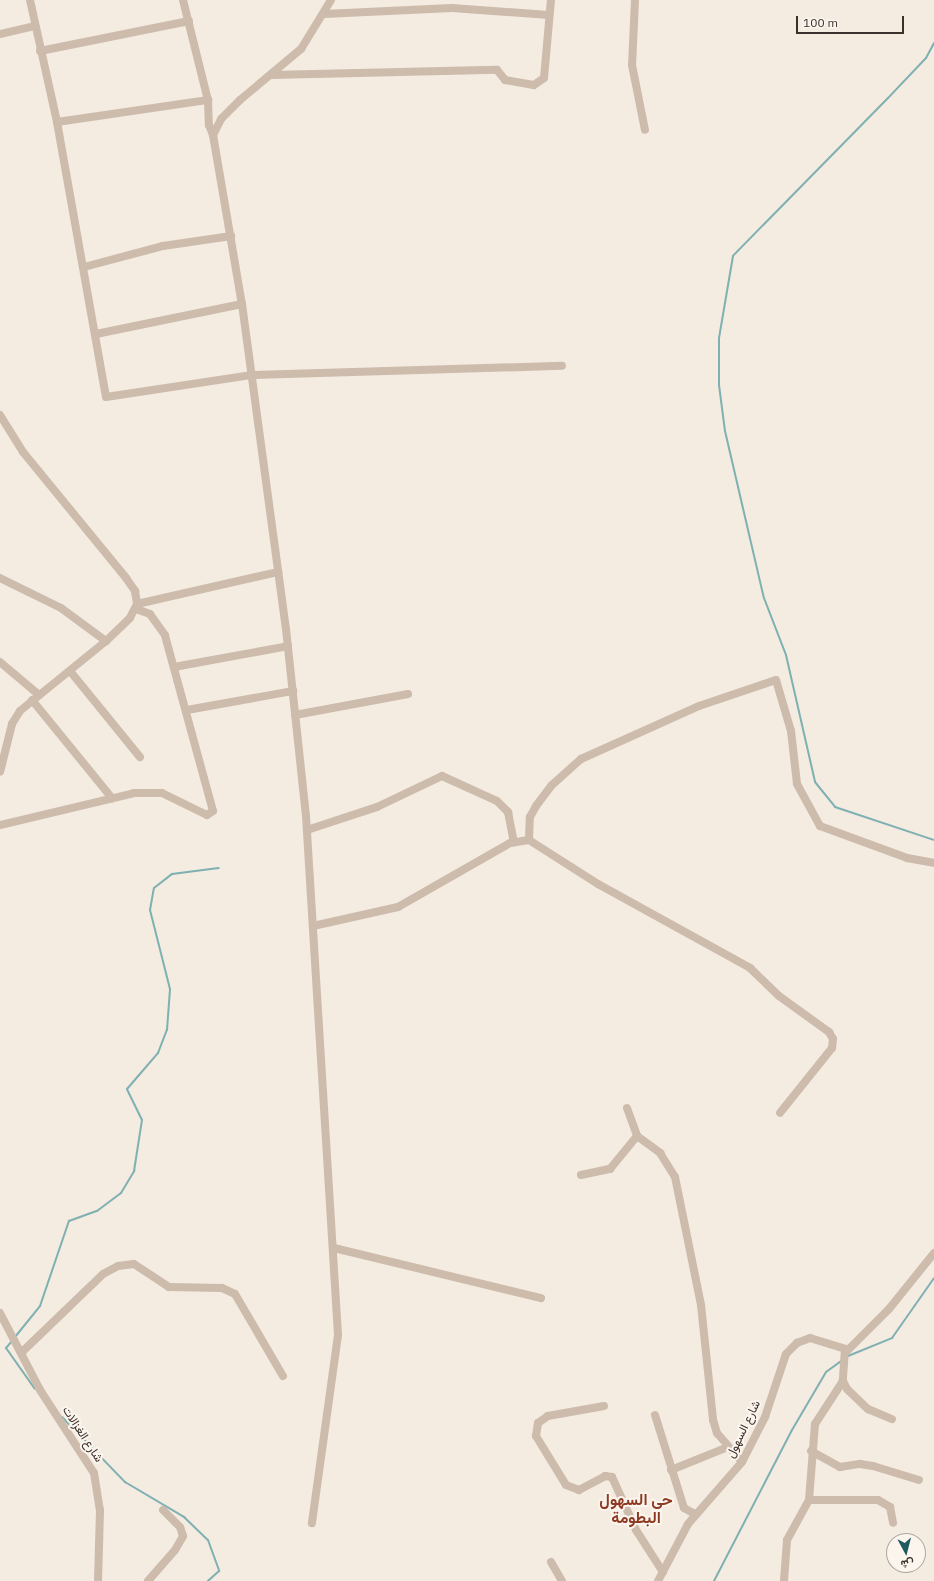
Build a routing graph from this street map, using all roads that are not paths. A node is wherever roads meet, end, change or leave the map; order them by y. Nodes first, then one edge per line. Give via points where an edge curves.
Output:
1 (30, 0) edge
2 (183, 0) edge
3 (331, 0) edge
4 (550, 0) edge
5 (635, 0) edge
6 (324, 14) junction
7 (549, 15) junction
8 (189, 21) junction
9 (35, 26) junction
10 (0, 34) edge
11 (40, 51) junction
12 (271, 75) junction
13 (208, 100) junction
14 (57, 122) junction
15 (645, 130) dead end
16 (213, 135) junction
17 (231, 236) junction
18 (84, 267) junction
19 (242, 304) junction
20 (96, 334) junction
21 (562, 366) dead end
22 (252, 375) junction
23 (0, 415) edge
24 (278, 572) junction
25 (0, 578) edge
26 (137, 606) junction
27 (106, 641) junction
28 (288, 646) junction
29 (0, 662) edge
30 (174, 667) junction
31 (70, 672) junction
32 (293, 691) junction
33 (408, 694) dead end
34 (39, 695) junction
35 (32, 700) junction
36 (187, 710) junction
37 (295, 715) junction
38 (140, 757) dead end
39 (0, 772) edge
40 (112, 798) junction
41 (0, 825) edge
42 (307, 830) junction
43 (529, 840) junction
44 (514, 842) junction
45 (934, 863) edge
46 (313, 926) junction
47 (627, 1108) dead end
48 (780, 1113) dead end
49 (637, 1136) junction
50 (581, 1175) dead end
51 (334, 1248) junction
52 (934, 1253) edge
53 (541, 1298) dead end
54 (0, 1313) edge
55 (846, 1351) junction
56 (22, 1352) junction
57 (283, 1376) dead end
58 (843, 1381) junction
59 (604, 1406) dead end
60 (655, 1415) dead end
61 (892, 1419) dead end
62 (728, 1448) junction
63 (811, 1451) junction
64 (742, 1462) junction
65 (671, 1470) junction
66 (919, 1480) dead end
67 (809, 1500) junction
68 (163, 1510) dead end
69 (695, 1514) junction
70 (312, 1523) dead end
71 (893, 1523) dead end
72 (551, 1562) dead end
73 (663, 1572) junction
74 (98, 1581) edge
75 (148, 1581) edge
76 (562, 1581) edge
77 (658, 1581) edge
78 (784, 1581) edge

1 - 9 street
2 - 8 street
3 - 6 street
4 - 7 street
5 - 15 street via 632,65
6 - 7 street via 452,8
6 - 12 street via 301,49
7 - 12 street via 544,78 534,85 505,80 497,70
8 - 11 street
8 - 13 street
9 - 10 street
9 - 11 street
11 - 14 street
12 - 16 street via 221,119
13 - 14 street
13 - 16 street via 208,125
14 - 18 street
16 - 17 street
17 - 18 street via 163,246
17 - 19 street
18 - 20 street
19 - 20 street
19 - 22 street
20 - 22 street via 106,397
21 - 22 street
22 - 24 street
23 - 26 street via 28,458 126,578 135,591
24 - 26 street
24 - 28 street
25 - 27 street via 61,608
26 - 27 street
26 - 30 street via 158,622
27 - 31 street
28 - 30 street
28 - 32 street
29 - 34 street
30 - 36 street
31 - 34 street
31 - 38 street
32 - 36 street
32 - 37 street
33 - 37 street
34 - 35 street
35 - 39 street via 12,724
35 - 40 street
36 - 40 street via 213,811 207,814 162,793
37 - 42 street
40 - 41 street
42 - 44 street via 377,807 442,776 452,778 497,801 508,812
42 - 46 street
43 - 44 street
43 - 45 street via 530,816 552,785 580,759 699,706 776,680 791,731 797,784 820,826 907,858
43 - 48 street via 598,884 750,968 779,996 829,1032 833,1040 832,1048
44 - 46 street via 398,907
46 - 51 street via 324,1135
47 - 49 street
49 - 50 street via 610,1169
49 - 62 street via 660,1153 675,1177 700,1300 713,1420
51 - 53 street
51 - 70 street via 338,1335
52 - 55 street via 889,1309
54 - 56 street, شارع الغزالات
55 - 58 street
55 - 64 street, شارع السهول via 810,1338 797,1343 786,1354 765,1417
56 - 57 street via 103,1274 118,1266 134,1264 169,1287 222,1288 235,1294
56 - 74 street, شارع الغزالات via 40,1390 94,1473 100,1510
58 - 61 street via 860,1403
58 - 63 street via 815,1424
59 - 73 street via 548,1416 538,1424 536,1436 566,1485 579,1490 605,1476 612,1477 636,1530
60 - 65 street
62 - 64 street
62 - 65 street
63 - 66 street via 840,1468 860,1464
63 - 67 street
64 - 69 street, شارع السهول
65 - 69 street via 684,1508
67 - 71 street via 878,1500 890,1507
67 - 78 street via 787,1540
68 - 75 street via 180,1527 182,1536 175,1550
69 - 73 street, شارع السهول
72 - 76 street
73 - 77 street, شارع السهول

